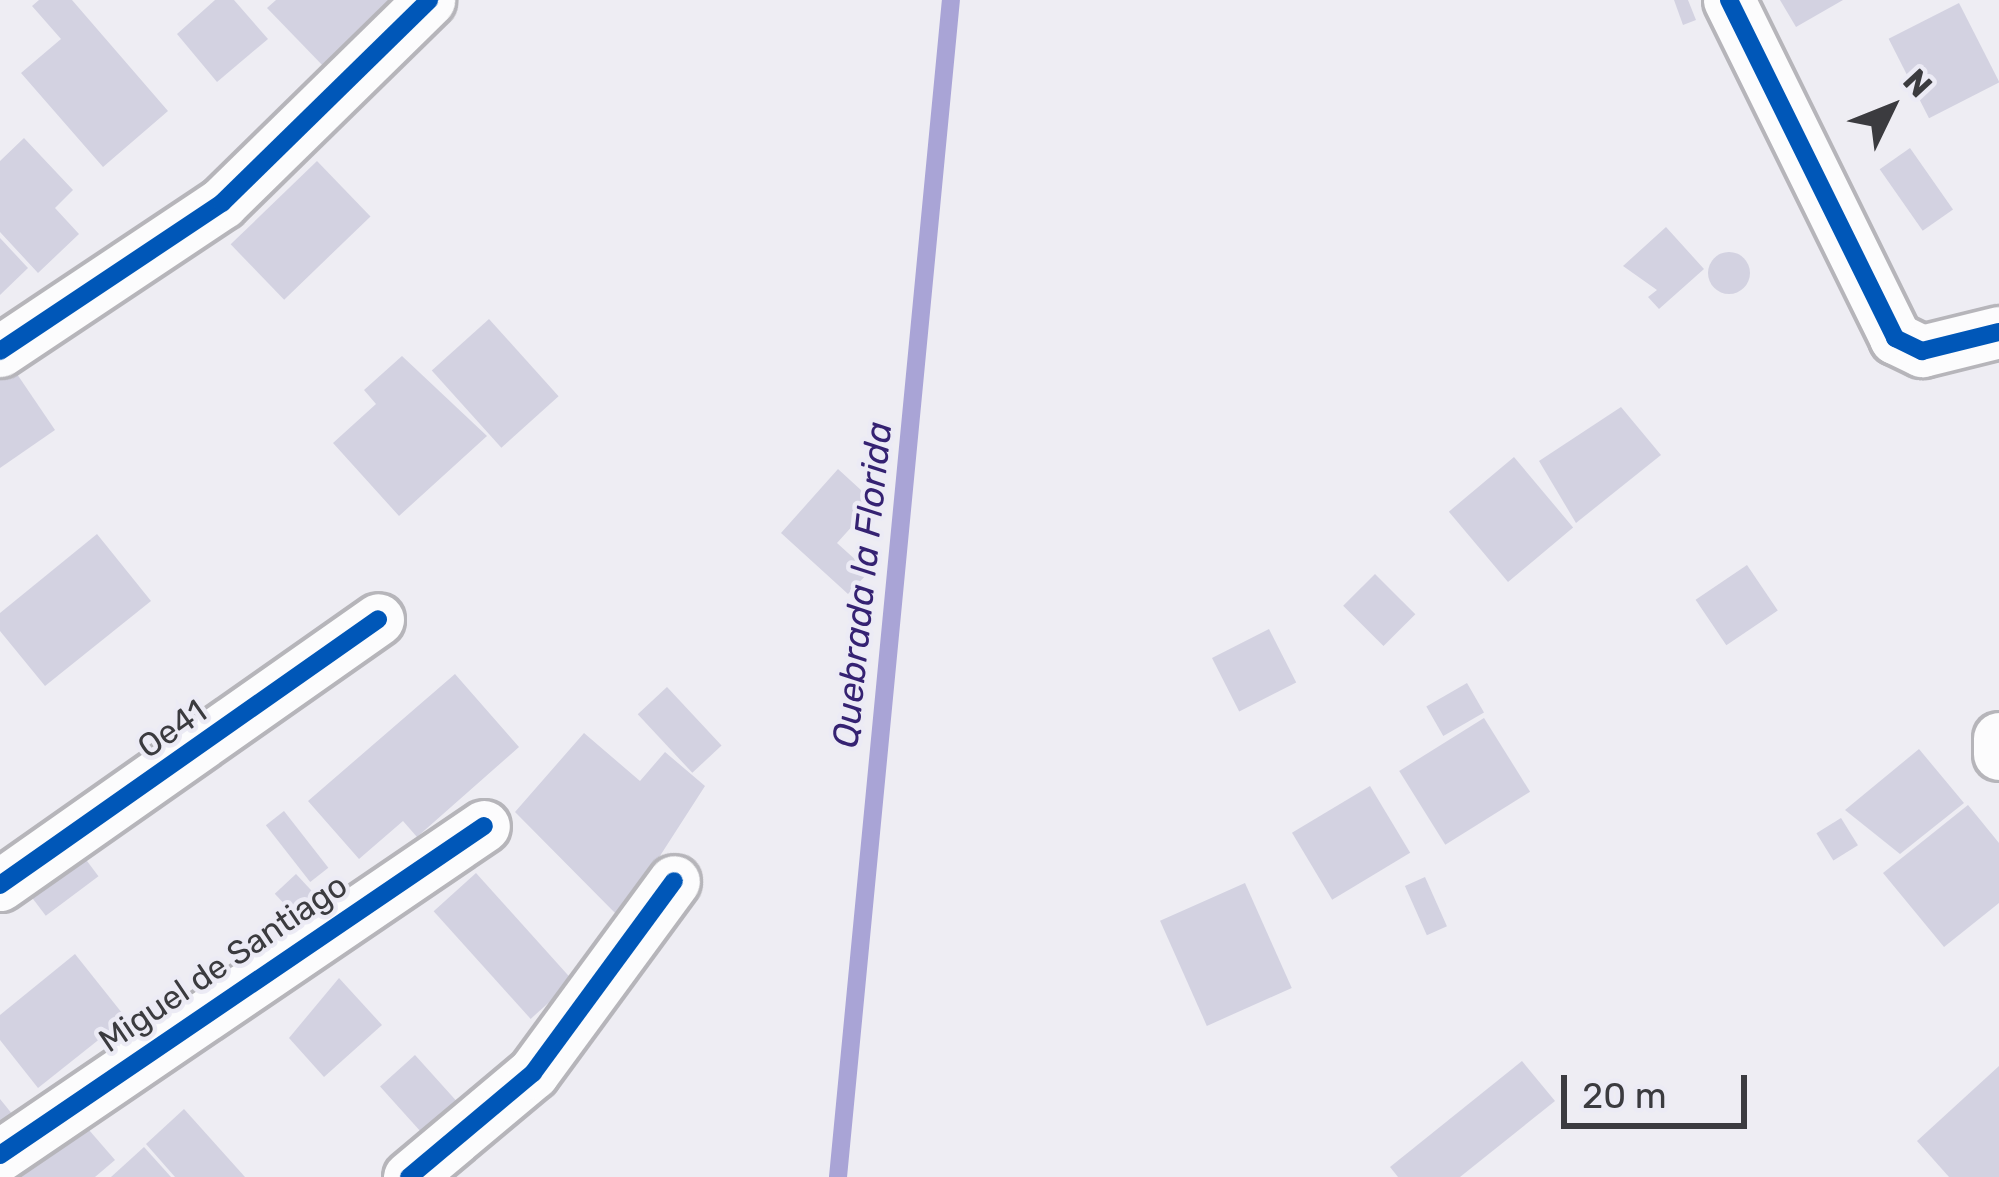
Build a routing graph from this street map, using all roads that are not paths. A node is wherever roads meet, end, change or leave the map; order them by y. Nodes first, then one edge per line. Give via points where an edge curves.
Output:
1 (429, 0) edge
2 (1729, 0) edge
3 (1999, 332) edge
4 (0, 351) edge
5 (378, 620) dead end
6 (1999, 738) edge
7 (1999, 754) edge
8 (484, 826) dead end
9 (674, 881) dead end
10 (0, 885) edge
11 (0, 1155) edge
12 (409, 1177) edge

1 - 4 street via 222,203
2 - 3 street via 1895,338 1922,350
5 - 10 street, Oe41
6 - 7 street
8 - 11 street, Miguel de Santiago
9 - 12 street via 533,1073

